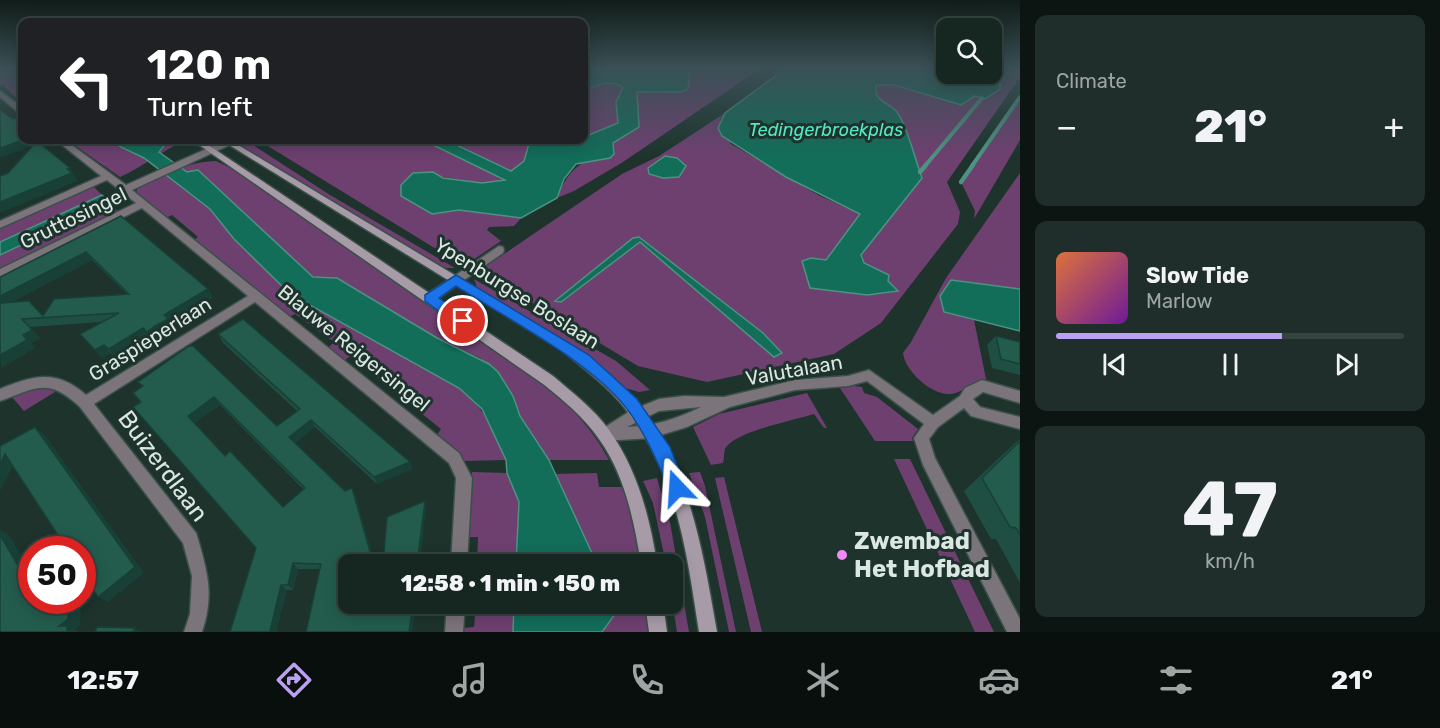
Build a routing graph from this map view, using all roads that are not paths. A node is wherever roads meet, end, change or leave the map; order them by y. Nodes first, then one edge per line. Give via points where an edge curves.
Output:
1 (5, 97) edge
2 (18, 108) edge
3 (65, 144) edge
4 (202, 144) edge
5 (221, 144) edge
6 (232, 144) edge
7 (210, 150) junction
8 (108, 176) junction
9 (125, 189) junction
10 (142, 204) junction
11 (0, 225) edge
12 (500, 250) dead end
13 (0, 274) edge
14 (456, 280) junction
15 (255, 296) junction
16 (430, 298) junction
17 (0, 395) edge
18 (1020, 397) edge
19 (965, 400) junction
20 (726, 402) junction
21 (85, 403) junction
22 (637, 411) junction
23 (933, 423) junction
24 (1020, 423) edge
25 (651, 432) junction
26 (604, 435) junction
27 (460, 554) edge
28 (647, 554) edge
29 (455, 614) edge
30 (656, 614) edge
31 (193, 632) edge
32 (454, 632) edge
33 (658, 632) edge
34 (708, 632) edge
35 (1017, 632) edge

1 - 2 street
3 - 8 street, Gruttosingel
4 - 7 main road
5 - 7 street
6 - 14 main road, Ypenburgse Boslaan
7 - 9 street
7 - 16 main road
8 - 9 street, Gruttosingel
8 - 11 street
9 - 10 street, Gruttosingel
10 - 13 street, Gruttosingel
10 - 15 street, Blauwe Reigersingel
12 - 14 street
14 - 16 street
14 - 22 main road, Ypenburgse Boslaan via 584,359
15 - 21 street, Graspieperlaan
15 - 27 street, Blauwe Reigersingel via 454,458 464,478
16 - 26 main road via 548,380
17 - 21 street, Graspieperlaan via 39,381 69,387
18 - 19 street via 982,386
19 - 23 street
19 - 24 street via 976,412
20 - 22 street, Valutalaan via 666,402
20 - 23 street, Valutalaan via 795,385 848,381 869,375
20 - 25 street, Valutalaan via 682,423
21 - 31 street, Buizerdlaan via 190,539 200,576 199,614
22 - 25 main road, Ypenburgse Boslaan
22 - 26 street, Valutalaan
23 - 35 street via 921,438 928,460
25 - 26 street, Valutalaan
25 - 34 main road, Ypenburgse Boslaan via 672,471 683,505
26 - 28 main road via 633,496
29 - 32 street
30 - 33 main road

